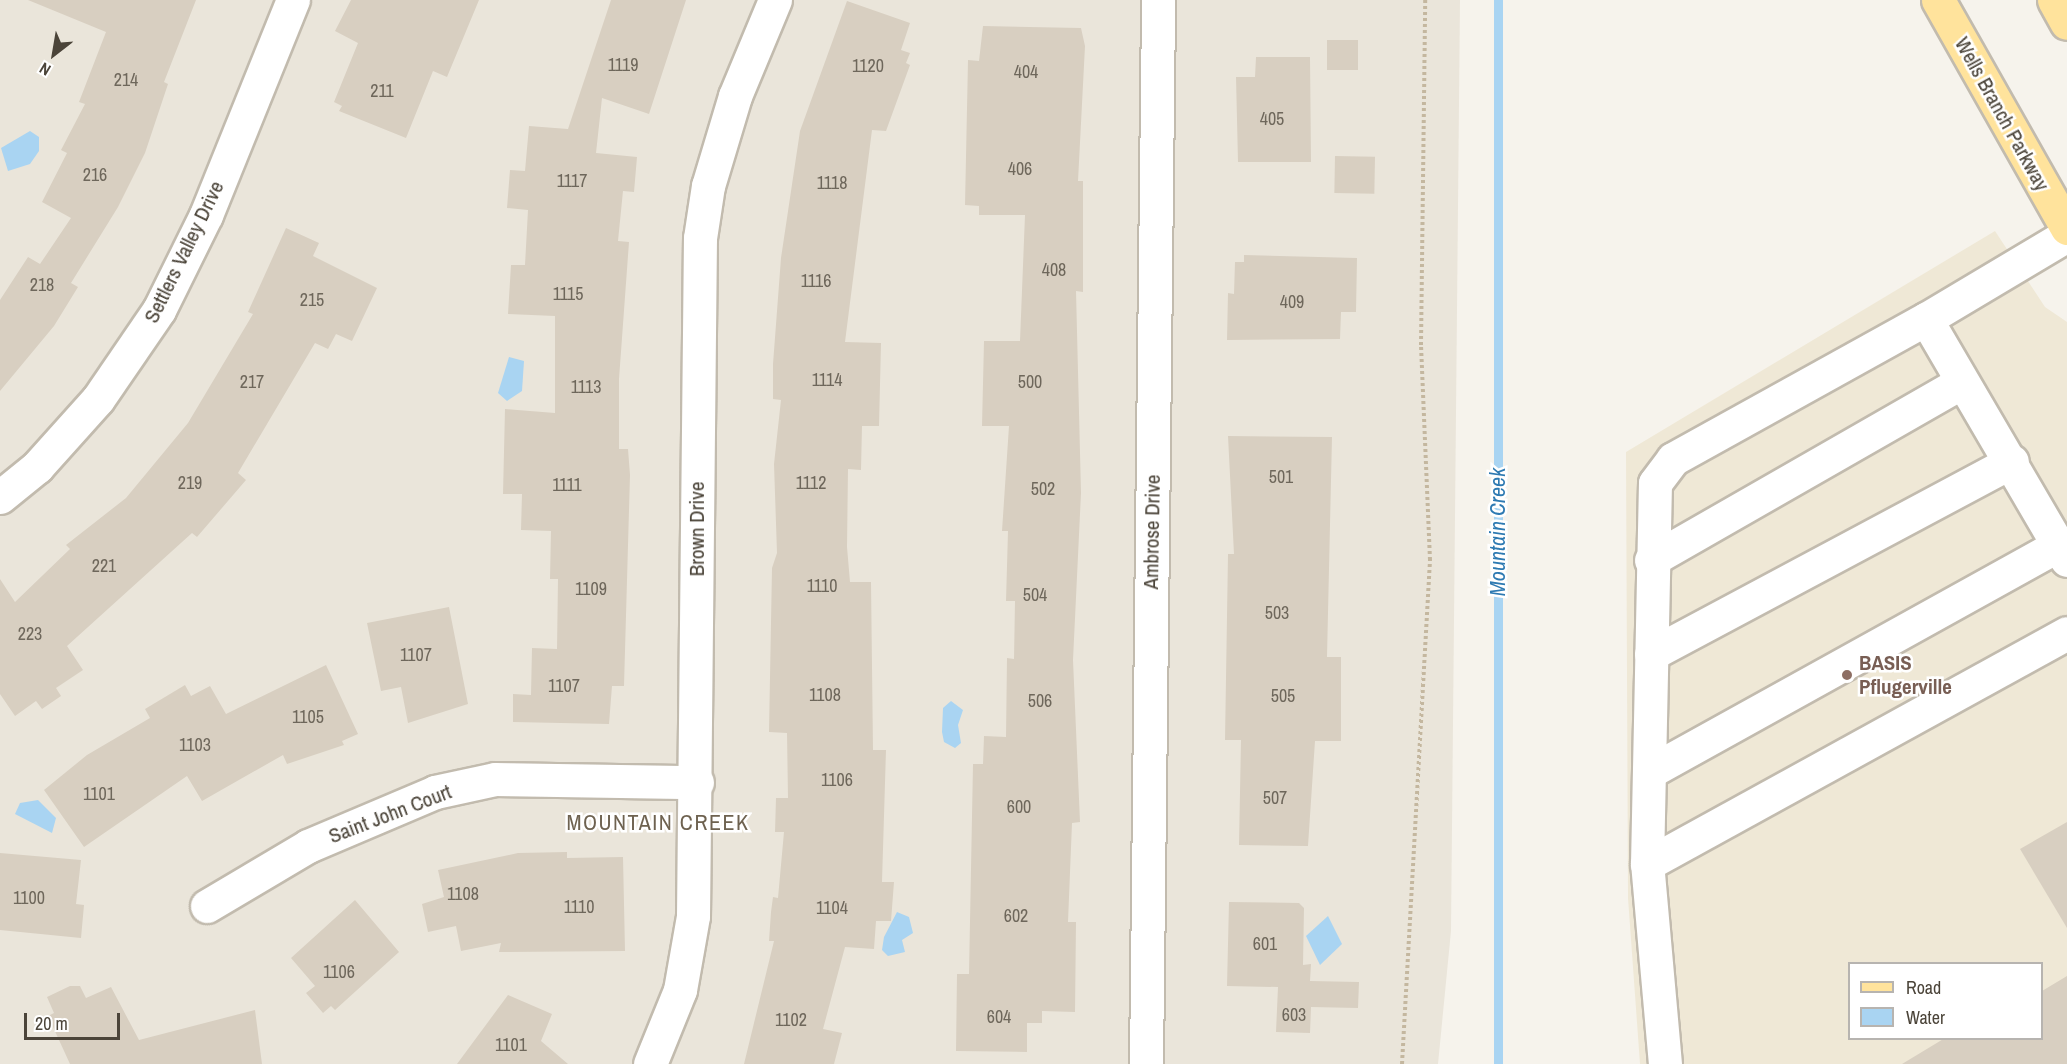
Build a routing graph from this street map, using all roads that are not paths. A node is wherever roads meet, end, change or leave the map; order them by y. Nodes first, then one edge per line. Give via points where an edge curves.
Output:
1 (293, 0) edge
2 (775, 0) edge
3 (1158, 0) edge
4 (1938, 0) edge
5 (2054, 0) edge
6 (2067, 23) edge
7 (2067, 228) edge
8 (2067, 235) edge
9 (1926, 319) junction
10 (1962, 382) junction
11 (2012, 461) junction
12 (0, 497) edge
13 (2063, 552) edge
14 (1651, 560) junction
15 (2067, 633) edge
16 (1651, 654) junction
17 (1649, 772) junction
18 (697, 782) junction
19 (1647, 864) junction
20 (207, 906) dead end
21 (650, 1064) edge
22 (1146, 1064) edge
23 (1665, 1064) edge

1 - 12 street, Settlers Valley Drive via 206,214 159,310 98,399 37,468
2 - 18 street, Brown Drive via 735,96 708,186 700,238
3 - 22 street, Ambrose Drive
4 - 7 main road, Wells Branch Parkway
5 - 6 main road
8 - 9 street
9 - 10 street
9 - 14 street via 1673,459 1655,483
10 - 11 street
10 - 14 street
11 - 13 street
11 - 16 street
13 - 17 street
14 - 16 street
15 - 19 street
16 - 17 street
17 - 19 street
18 - 20 street, Saint John Court via 495,779 435,792 317,842
18 - 21 street, Brown Drive via 693,916 680,990
19 - 23 street

